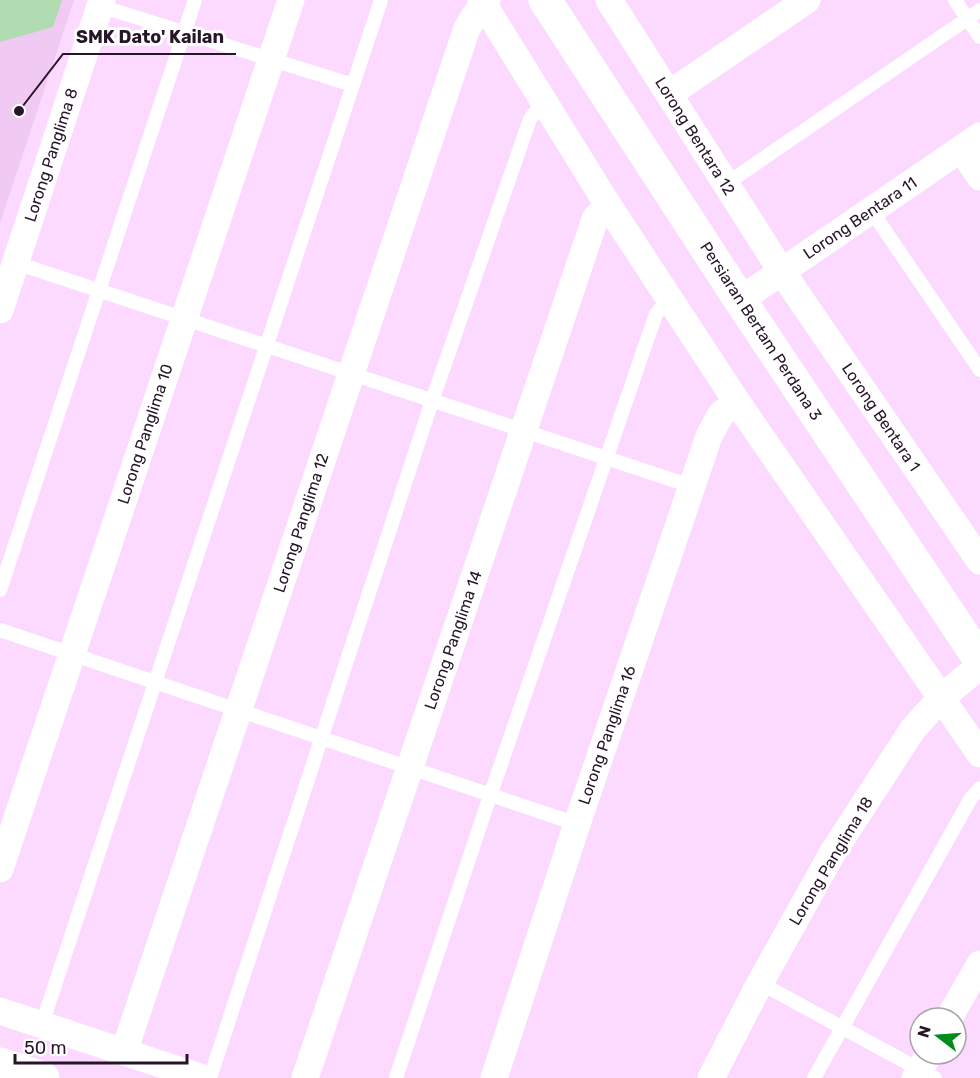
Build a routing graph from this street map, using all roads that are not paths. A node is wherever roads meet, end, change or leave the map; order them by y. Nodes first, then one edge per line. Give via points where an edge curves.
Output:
1 (195, 0) edge
2 (291, 0) edge
3 (381, 0) edge
4 (545, 0) edge
5 (807, 0) edge
6 (955, 0) edge
7 (484, 1) edge
8 (612, 1) edge
9 (101, 3) edge
10 (980, 10) edge
11 (968, 19) junction
12 (185, 32) junction
13 (980, 37) edge
14 (272, 59) junction
15 (353, 85) junction
16 (669, 94) junction
17 (543, 102) junction
18 (970, 142) edge
19 (980, 177) edge
20 (726, 184) junction
21 (608, 205) junction
22 (871, 210) junction
23 (16, 263) junction
24 (782, 272) junction
25 (99, 290) junction
26 (669, 299) junction
27 (740, 300) junction
28 (0, 310) edge
29 (183, 318) junction
30 (267, 346) junction
31 (980, 370) edge
32 (351, 374) junction
33 (432, 401) junction
34 (736, 402) junction
35 (524, 431) junction
36 (607, 459) junction
37 (691, 486) junction
38 (980, 561) edge
39 (0, 590) edge
40 (0, 630) edge
41 (71, 654) junction
42 (980, 660) edge
43 (980, 666) edge
44 (155, 683) junction
45 (941, 698) junction
46 (239, 711) junction
47 (321, 738) junction
48 (980, 754) edge
49 (410, 769) junction
50 (980, 788) edge
51 (490, 796) junction
52 (577, 824) junction
53 (0, 869) edge
54 (980, 964) edge
55 (760, 983) junction
56 (956, 1006) edge
57 (0, 1011) edge
58 (42, 1024) junction
59 (842, 1028) junction
60 (124, 1052) junction
61 (0, 1064) edge
62 (925, 1070) edge
63 (43, 1078) edge
64 (203, 1078) edge
65 (210, 1078) edge
66 (305, 1078) edge
67 (396, 1078) edge
68 (494, 1078) edge
69 (711, 1078) edge
70 (814, 1078) edge

1 - 12 lane
2 - 14 street, Lorong Panglima 10
3 - 15 lane
4 - 27 street, Persiaran Bertam Perdana 3
5 - 16 street
6 - 11 lane
7 - 17 street
7 - 32 street, Lorong Panglima 12 via 467,28
8 - 16 street, Lorong Bentara 12
9 - 12 lane
9 - 23 street, Lorong Panglima 8
10 - 11 lane
11 - 13 lane
11 - 20 lane
12 - 14 lane
12 - 25 lane
14 - 15 lane
14 - 29 street, Lorong Panglima 10
15 - 30 lane
16 - 20 street, Lorong Bentara 12
17 - 21 street
17 - 33 lane via 530,119
18 - 19 street
18 - 22 street, Lorong Bentara 11
20 - 24 street, Lorong Bentara 12
21 - 26 street
21 - 35 street, Lorong Panglima 14 via 595,219
22 - 24 street, Lorong Bentara 11
22 - 31 lane
23 - 25 lane
23 - 28 street, Lorong Panglima 8
24 - 27 street, Lorong Bentara 11
24 - 38 street, Lorong Bentara 1
25 - 29 lane
25 - 39 lane
26 - 34 street
26 - 36 lane via 656,314
27 - 42 street, Persiaran Bertam Perdana 3
29 - 30 lane
29 - 41 street, Lorong Panglima 10
30 - 32 lane
30 - 44 lane
32 - 33 lane
32 - 46 street, Lorong Panglima 12
33 - 35 lane
33 - 47 lane
34 - 37 street, Lorong Panglima 16 via 721,414 709,436
34 - 45 street
35 - 36 lane
35 - 49 street, Lorong Panglima 14
36 - 37 lane
36 - 51 lane
37 - 52 street, Lorong Panglima 16
40 - 41 lane
41 - 44 lane
41 - 53 street, Lorong Panglima 10
43 - 45 street, Lorong Panglima 18
44 - 46 lane
44 - 58 lane
45 - 48 street
45 - 55 street, Lorong Panglima 18 via 913,729 833,852
46 - 47 lane
46 - 60 street, Lorong Panglima 12
47 - 49 lane
47 - 65 lane
49 - 51 lane
49 - 66 street, Lorong Panglima 14
50 - 59 lane
51 - 52 lane
51 - 67 lane
52 - 68 street, Lorong Panglima 16
54 - 56 street
55 - 59 lane
55 - 69 street, Lorong Panglima 18
57 - 58 street
58 - 60 street
59 - 62 lane
59 - 70 lane
60 - 64 street
61 - 63 street

